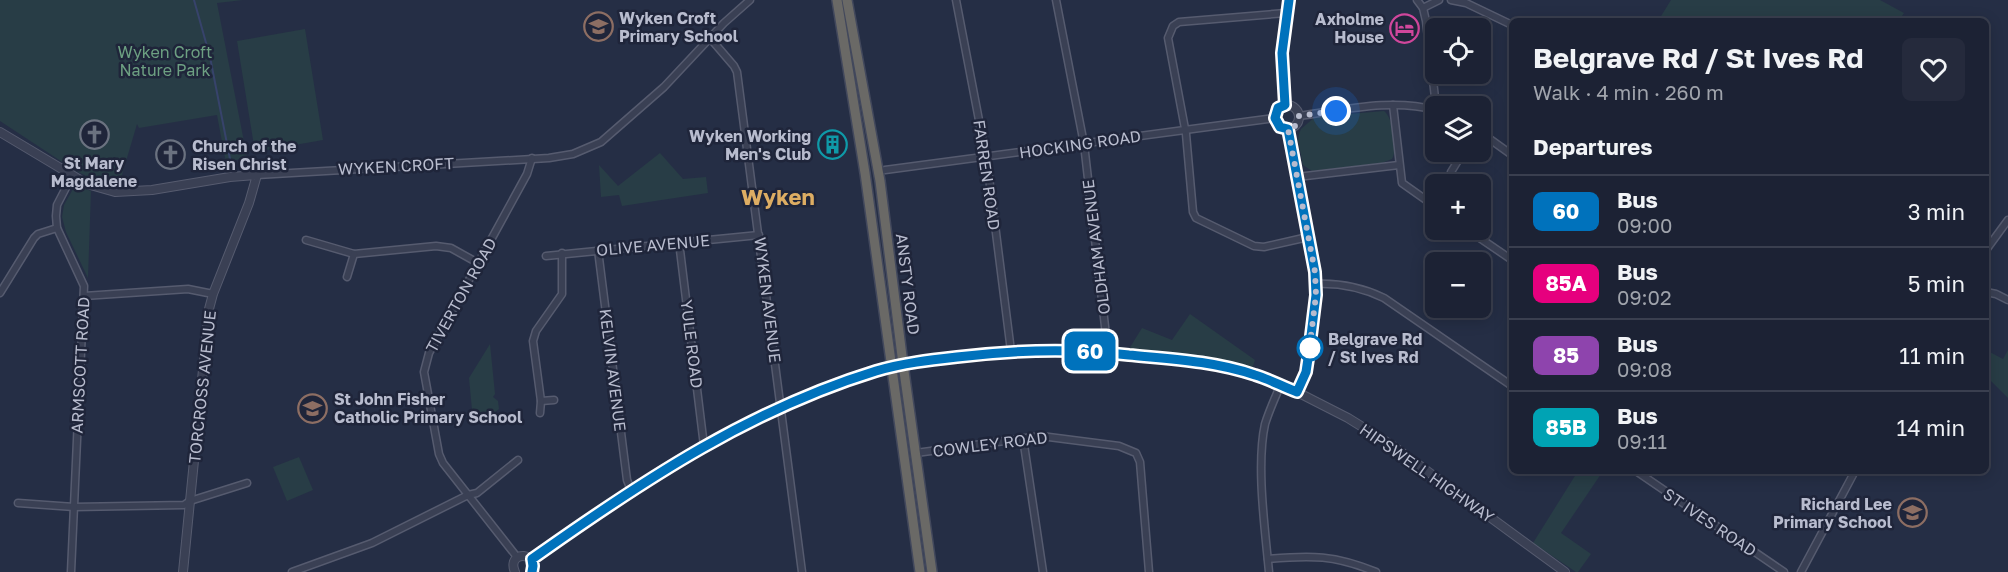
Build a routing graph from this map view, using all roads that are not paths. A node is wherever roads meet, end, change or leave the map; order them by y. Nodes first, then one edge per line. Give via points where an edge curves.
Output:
1 (750, 0) edge
2 (837, 0) edge
3 (847, 0) edge
4 (956, 0) edge
5 (1056, 0) edge
6 (1289, 0) edge
7 (1416, 0) edge
8 (1439, 0) edge
9 (1451, 0) edge
10 (1423, 8) junction
11 (1286, 13) junction
12 (1509, 24) edge
13 (710, 38) junction
14 (1434, 96) edge
15 (1285, 105) junction
16 (1393, 105) junction
17 (1425, 106) edge
18 (1299, 116) junction
19 (1275, 118) junction
20 (1288, 129) junction
21 (1185, 130) junction
22 (0, 132) edge
23 (1491, 140) edge
24 (1084, 144) junction
25 (1509, 153) edge
26 (986, 156) junction
27 (532, 158) junction
28 (1400, 165) junction
29 (882, 171) junction
30 (865, 173) junction
31 (257, 175) junction
32 (72, 176) junction
33 (1297, 177) junction
34 (1425, 199) edge
35 (2008, 220) edge
36 (57, 228) junction
37 (759, 235) junction
38 (1308, 237) junction
39 (306, 240) dead end
40 (1483, 240) edge
41 (679, 242) junction
42 (1989, 246) edge
43 (598, 250) junction
44 (562, 253) junction
45 (354, 254) junction
46 (546, 256) dead end
47 (1509, 258) edge
48 (478, 263) junction
49 (347, 277) dead end
50 (1316, 284) junction
51 (1, 289) edge
52 (1989, 293) edge
53 (213, 294) junction
54 (84, 296) junction
55 (2008, 300) edge
56 (1011, 351) junction
57 (1107, 352) junction
58 (903, 364) junction
59 (891, 367) junction
60 (1509, 384) edge
61 (1280, 386) junction
62 (1297, 392) junction
63 (554, 400) dead end
64 (541, 401) junction
65 (781, 406) junction
66 (540, 413) dead end
67 (1023, 438) junction
68 (704, 446) junction
69 (916, 453) junction
70 (518, 460) dead end
71 (1640, 474) edge
72 (1853, 474) edge
73 (247, 483) dead end
74 (631, 490) junction
75 (468, 495) junction
76 (190, 501) junction
77 (18, 503) dead end
78 (74, 507) junction
79 (517, 557) junction
80 (532, 559) junction
81 (1268, 559) junction
82 (71, 572) edge
83 (183, 572) edge
84 (292, 572) edge
85 (515, 572) edge
86 (531, 572) edge
87 (802, 572) edge
88 (920, 572) edge
89 (932, 572) edge
90 (1043, 572) edge
91 (1149, 572) edge
92 (1269, 572) edge
93 (1376, 572) edge
94 (1565, 572) edge
95 (1784, 572) edge
96 (1801, 572) edge

1 - 13 street, WYKEN CROFT
2 - 30 highway, ANSTY ROAD
3 - 29 highway, ANSTY ROAD
4 - 26 street, FARREN ROAD
5 - 24 street, OLDHAM AVENUE
6 - 11 street
7 - 10 street
8 - 10 street
9 - 12 street
10 - 14 street
11 - 15 street via 1282,53
11 - 21 street via 1179,22 1173,26 1168,38
13 - 27 street, WYKEN CROFT via 664,87 601,142 573,154
13 - 37 street, WYKEN AVENUE via 737,72
15 - 18 street
15 - 19 street via 1278,108
16 - 17 street
16 - 18 street
16 - 28 street
18 - 20 street via 1295,126
19 - 20 street via 1280,127
19 - 21 street, HOCKING ROAD
20 - 33 street
21 - 24 street, HOCKING ROAD
21 - 38 street via 1196,218 1254,246
22 - 32 street, WYKEN CROFT
23 - 25 street
24 - 26 street, HOCKING ROAD
24 - 57 street, OLDHAM AVENUE
26 - 29 street, HOCKING ROAD
26 - 56 street, FARREN ROAD
27 - 31 street, WYKEN CROFT
27 - 48 street, TIVERTON ROAD
28 - 33 street
28 - 34 street via 1403,185
29 - 30 highway
29 - 58 highway, ANSTY ROAD
30 - 59 highway, ANSTY ROAD
31 - 32 street, WYKEN CROFT via 129,193 104,190
31 - 53 street, TORCROSS AVENUE
32 - 36 street via 57,205
33 - 38 street
35 - 42 street
36 - 51 street via 34,238
36 - 54 street, ARMSCOTT ROAD via 80,275
37 - 41 street, OLIVE AVENUE
37 - 65 street, WYKEN AVENUE
38 - 50 street
39 - 45 street
40 - 47 street
41 - 43 street, OLIVE AVENUE
41 - 68 street, YULE ROAD
43 - 44 street, OLIVE AVENUE
43 - 74 street, KELVIN AVENUE
44 - 46 street, OLIVE AVENUE
44 - 64 street via 562,294 533,341
45 - 48 street via 436,246 451,248
45 - 49 street
48 - 75 street, TIVERTON ROAD via 429,353 424,372 439,454
50 - 60 street via 1339,285 1384,298
50 - 62 street via 1306,372
52 - 55 street
53 - 54 street via 188,289
53 - 76 street, TORCROSS AVENUE
54 - 78 street, ARMSCOTT ROAD
56 - 57 street, HIPSWELL HIGHWAY
56 - 58 street, HIPSWELL HIGHWAY
57 - 61 street, HIPSWELL HIGHWAY via 1211,364
58 - 59 street, HIPSWELL HIGHWAY
58 - 69 highway, ANSTY ROAD
59 - 65 street, HIPSWELL HIGHWAY
59 - 88 highway, ANSTY ROAD
61 - 62 street, HIPSWELL HIGHWAY
61 - 81 street via 1262,442
62 - 94 street, HIPSWELL HIGHWAY via 1388,442
63 - 64 street
64 - 66 street
65 - 68 street, HIPSWELL HIGHWAY
65 - 87 street, WYKEN AVENUE
67 - 69 street, COWLEY ROAD
67 - 90 street
67 - 91 street, COWLEY ROAD via 1050,436 1119,446 1134,452 1140,462
68 - 74 street, HIPSWELL HIGHWAY
69 - 89 highway, ANSTY ROAD
70 - 75 street via 477,493
71 - 95 street, ST IVES ROAD
72 - 96 street
73 - 76 street
74 - 80 street, HIPSWELL HIGHWAY
75 - 79 street, TIVERTON ROAD
75 - 84 street via 372,543
76 - 78 street via 184,505
76 - 83 street, TORCROSS AVENUE
77 - 78 street
78 - 82 street, ARMSCOTT ROAD
79 - 80 street
79 - 85 street via 513,563
80 - 86 street
81 - 92 street
81 - 93 street via 1329,557

